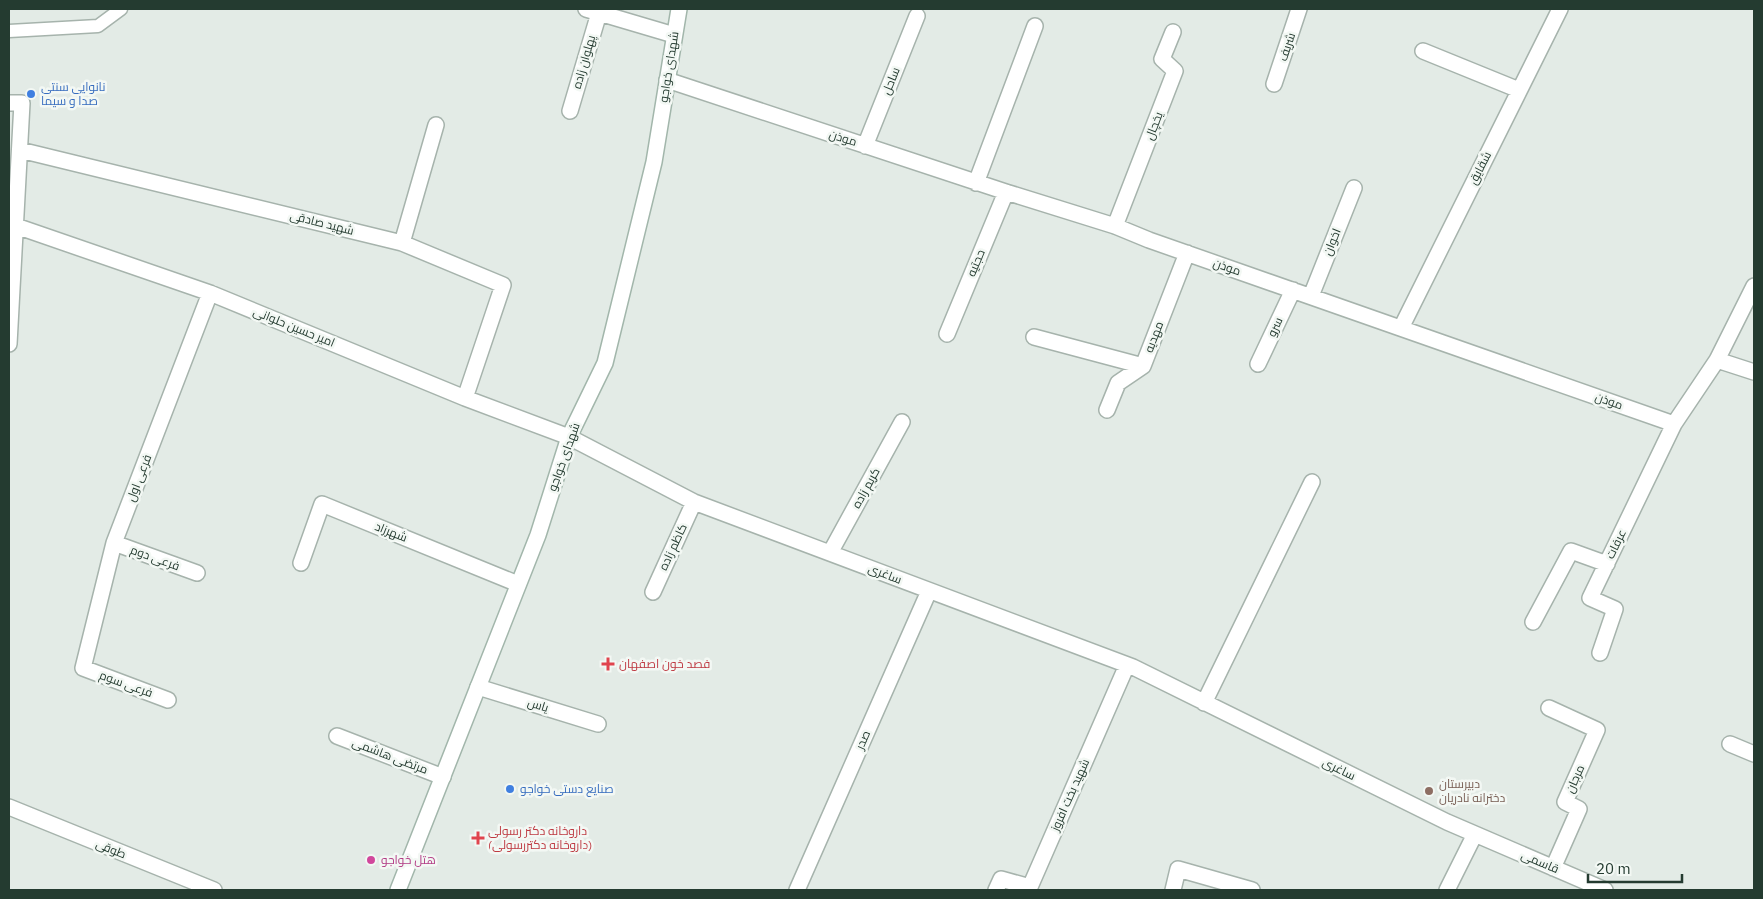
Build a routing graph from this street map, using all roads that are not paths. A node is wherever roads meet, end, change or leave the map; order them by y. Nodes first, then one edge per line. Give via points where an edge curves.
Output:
1 (121, 9) edge
2 (678, 9) edge
3 (1299, 9) edge
4 (1560, 9) edge
5 (592, 11) edge
6 (917, 16) dead end
7 (1035, 26) dead end
8 (9, 31) edge
9 (1173, 32) dead end
10 (674, 35) junction
11 (1422, 51) dead end
12 (667, 80) junction
13 (1274, 84) dead end
14 (1519, 90) junction
15 (16, 103) edge
16 (570, 111) dead end
17 (436, 126) dead end
18 (865, 146) junction
19 (20, 150) junction
20 (976, 182) junction
21 (1354, 188) dead end
22 (1006, 192) junction
23 (16, 226) junction
24 (1115, 226) junction
25 (402, 243) junction
26 (1187, 253) junction
27 (1754, 286) edge
28 (1293, 290) junction
29 (210, 293) junction
30 (1311, 296) junction
31 (1400, 328) junction
32 (947, 334) dead end
33 (1034, 337) dead end
34 (9, 344) edge
35 (1717, 360) junction
36 (1258, 364) dead end
37 (1143, 366) junction
38 (1754, 371) edge
39 (465, 398) junction
40 (1107, 410) dead end
41 (902, 422) dead end
42 (1674, 424) junction
43 (569, 437) junction
44 (1312, 482) dead end
45 (694, 502) junction
46 (114, 543) junction
47 (830, 553) junction
48 (300, 563) dead end
49 (1607, 564) junction
50 (197, 572) dead end
51 (518, 584) junction
52 (929, 590) junction
53 (652, 592) dead end
54 (1534, 622) dead end
55 (1600, 653) dead end
56 (1127, 665) junction
57 (83, 668) joint
58 (478, 687) junction
59 (168, 700) dead end
60 (1204, 703) junction
61 (1549, 708) dead end
62 (598, 724) dead end
63 (337, 736) dead end
64 (1730, 744) dead end
65 (1754, 754) edge
66 (443, 776) junction
67 (9, 807) edge
68 (1475, 834) junction
69 (1553, 868) junction
70 (214, 890) edge
71 (398, 890) edge
72 (797, 890) edge
73 (996, 890) edge
74 (1172, 890) edge
75 (1252, 890) edge
76 (1447, 890) edge
77 (1605, 890) edge

1 - 8 lane via 98,26
2 - 10 street, شهدای خواجو
3 - 13 street, شریف
4 - 14 street, شقایق
5 - 10 street
5 - 16 street, پهلوان زاده
6 - 18 street, ساحل
7 - 20 street
9 - 24 street, یخچال via 1162,59 1175,71
10 - 12 street, شهدای خواجو
11 - 14 street
12 - 18 street, موذن
12 - 43 street, شهدای خواجو via 654,162 605,363
14 - 31 street, شقایق
15 - 19 street
17 - 25 street
18 - 20 street, موذن
19 - 23 street
19 - 25 street, شهید صادقی
20 - 22 street, موذن
21 - 30 street, اخوان
22 - 24 street, موذن
22 - 32 street, حجتیه
23 - 29 street, امیر حسین حلوانی
23 - 34 street
24 - 26 street, موذن
25 - 39 street, شهید صادقی via 503,285
26 - 28 street, موذن
26 - 37 street, مهدیه
27 - 35 street
28 - 30 street, موذن
28 - 36 street, سرو
29 - 39 street, امیر حسین حلوانی
29 - 46 street, فرعی اول
30 - 31 street, موذن
31 - 42 street, موذن
33 - 37 street
35 - 38 street
35 - 42 street
37 - 40 street, مهدیه via 1118,382
39 - 43 street, امیر حسین حلوانی
41 - 47 street, کریم زاده
42 - 49 street, عرفات
43 - 45 street, ساغری
43 - 51 street, شهدای خواجو via 538,535
44 - 60 street
45 - 47 street, ساغری
45 - 53 street, کاظم زاده
46 - 50 street, فرعی دوم
46 - 57 street, فرعی اول
47 - 52 street, ساغری
48 - 51 street, شهرزاد via 322,504
49 - 54 street via 1570,552
49 - 55 street, عرفات via 1590,598 1615,609
51 - 58 street, شهدای خواجو
52 - 56 street, ساغری
52 - 72 street, صدر
56 - 60 street, ساغری
56 - 73 street, شهید بخت افروز via 1030,887 1001,879
57 - 59 street, فرعی سوم
58 - 62 street, یاس
58 - 66 street, شهدای خواجو
60 - 68 street, ساغری
61 - 69 street, مرجان via 1597,730 1564,802 1579,809
63 - 66 street, مرتضی هاشمی
64 - 65 street
66 - 71 street, شهدای خواجو
67 - 70 street, طوقی
68 - 69 street, قاسمی
68 - 76 street
69 - 77 street, قاسمی
74 - 75 street via 1178,869

